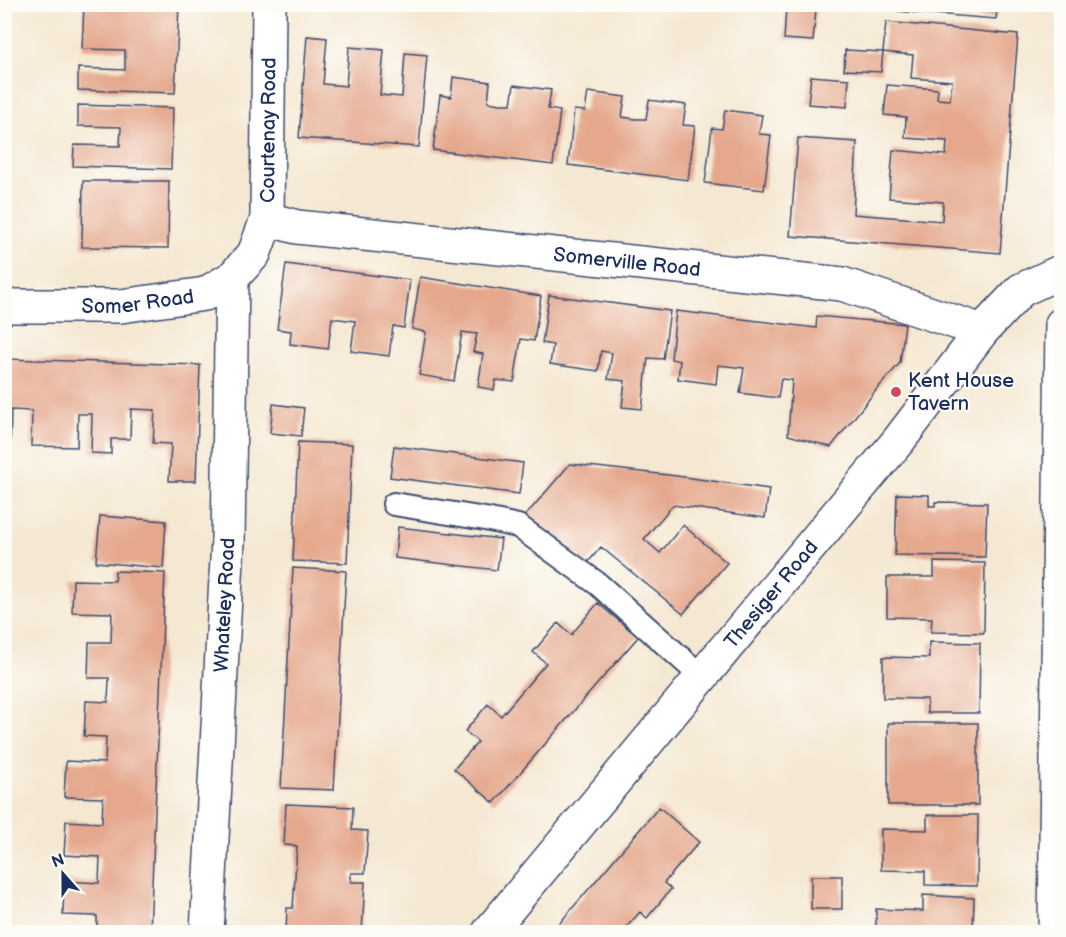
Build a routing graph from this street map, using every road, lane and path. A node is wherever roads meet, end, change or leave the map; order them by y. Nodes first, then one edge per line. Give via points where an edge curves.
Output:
1 (269, 4) edge
2 (267, 219) junction
3 (254, 254) joint
4 (1062, 271) edge
5 (232, 278) junction
6 (4, 306) edge
7 (1062, 324) edge
8 (981, 331) junction
9 (394, 504) dead end
10 (701, 676) junction
11 (207, 933) edge
12 (489, 933) edge
13 (1055, 933) edge

1 - 2 street, Courtenay Road
2 - 3 street, Courtenay Road
2 - 8 street, Somerville Road via 297,227 842,284
3 - 5 street, Somer Road
4 - 8 street, Thesiger Road via 1021,290
5 - 6 street, Somer Road via 205,294 121,306
5 - 11 street, Whateley Road via 228,541
7 - 13 street
8 - 10 street, Thesiger Road via 899,440
9 - 10 lane via 518,526 598,585
10 - 12 street, Thesiger Road

